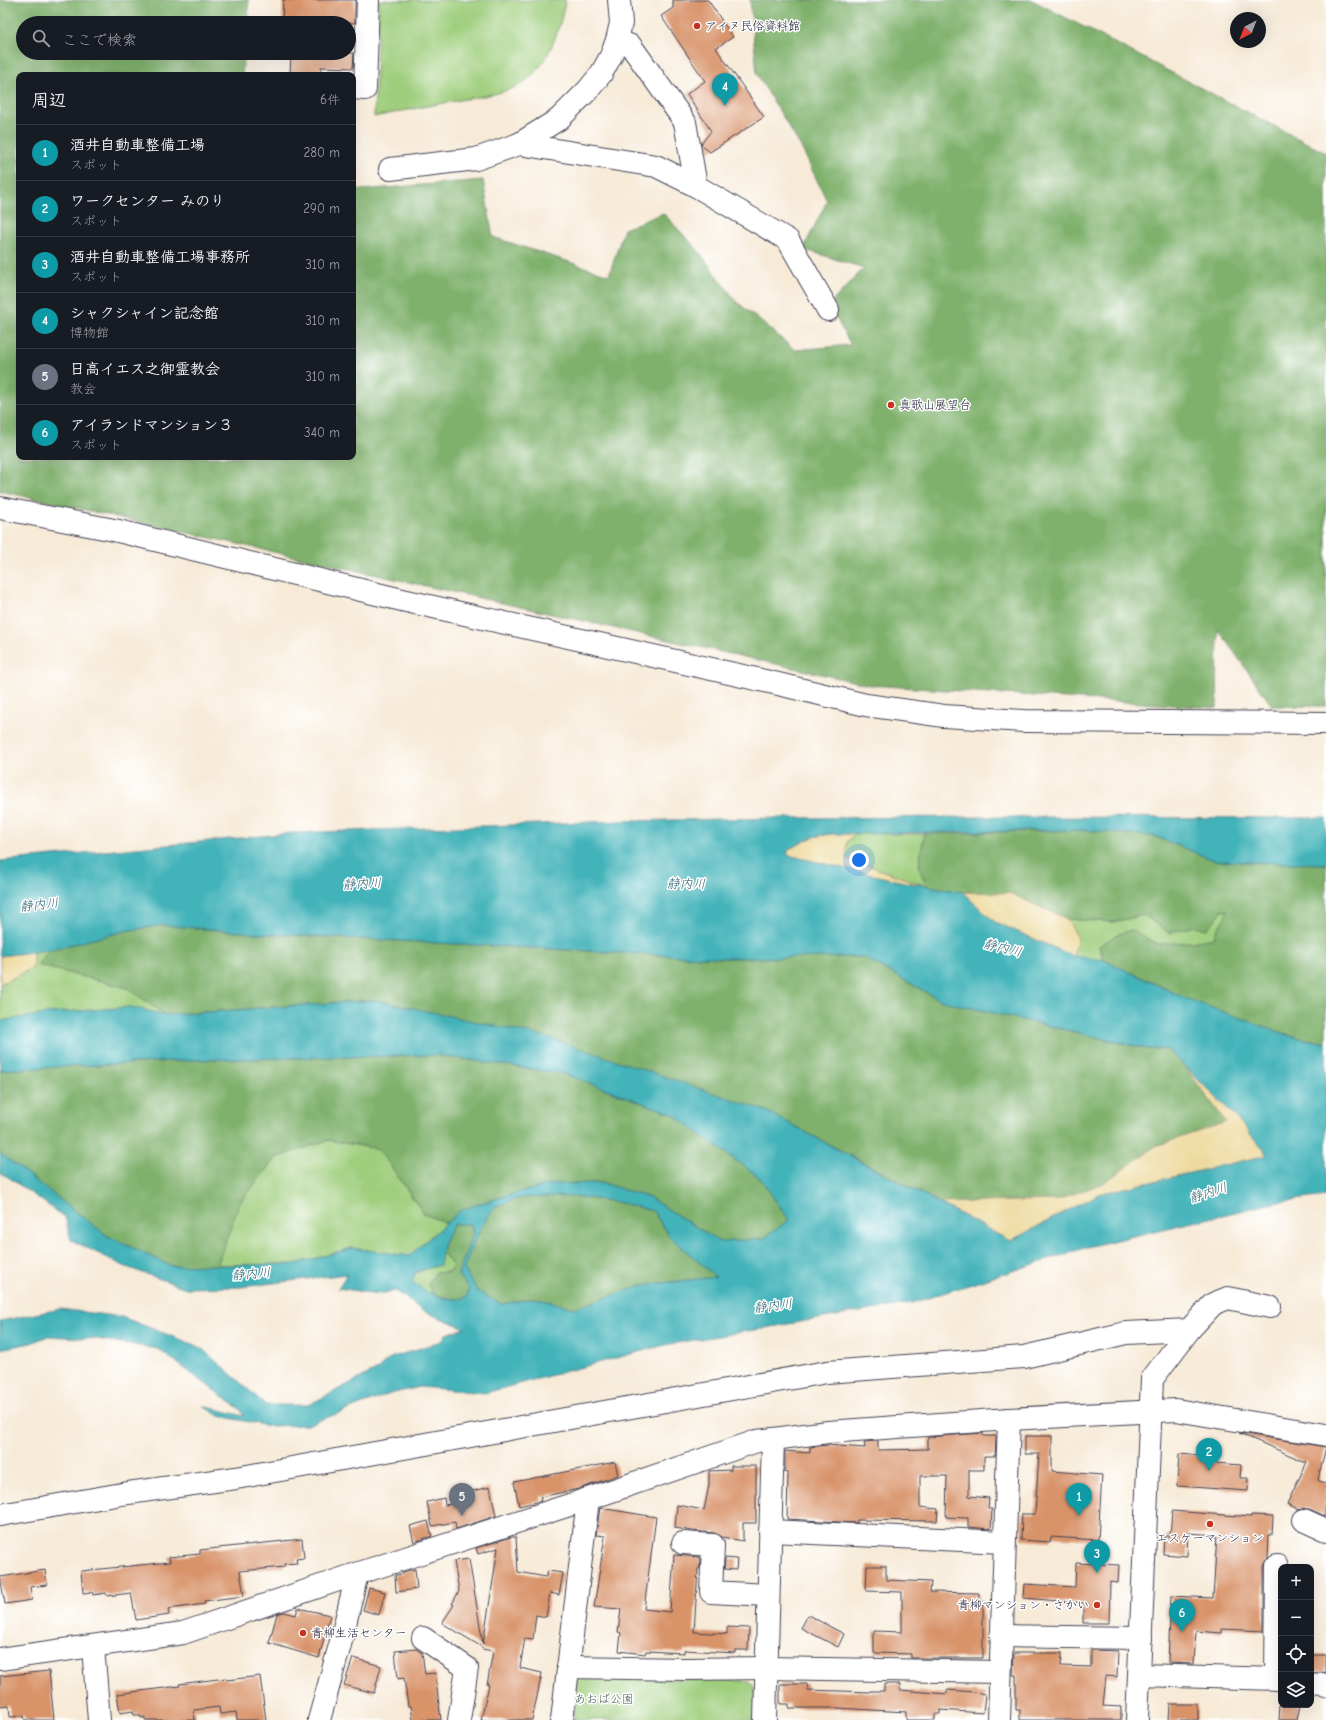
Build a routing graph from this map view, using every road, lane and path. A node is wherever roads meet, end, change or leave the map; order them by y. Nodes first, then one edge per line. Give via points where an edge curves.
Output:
1 (368, 0) edge
2 (618, 0) edge
3 (617, 40) junction
4 (356, 88) edge
5 (519, 144) junction
6 (390, 169) dead end
7 (696, 186) junction
8 (828, 310) dead end
9 (0, 508) edge
10 (1326, 723) edge
11 (1270, 1306) dead end
12 (1189, 1330) junction
13 (1151, 1410) junction
14 (1009, 1419) junction
15 (1326, 1436) edge
16 (773, 1439) junction
17 (588, 1499) junction
18 (0, 1515) edge
19 (1304, 1520) dead end
20 (1326, 1530) edge
21 (770, 1531) junction
22 (1004, 1542) junction
23 (683, 1543) dead end
24 (1276, 1566) dead end
25 (357, 1574) junction
26 (768, 1595) junction
27 (1001, 1636) junction
28 (423, 1638) dead end
29 (1141, 1638) junction
30 (93, 1647) junction
31 (0, 1659) edge
32 (568, 1667) junction
33 (766, 1668) junction
34 (1000, 1672) junction
35 (1279, 1672) edge
36 (1140, 1675) junction
37 (1278, 1679) edge
38 (1314, 1684) edge
39 (1326, 1686) edge
40 (99, 1720) edge
41 (319, 1720) edge
42 (459, 1720) edge
43 (562, 1720) edge
44 (765, 1720) edge
45 (999, 1720) edge
46 (1138, 1720) edge

1 - 4 street via 365,88
2 - 3 street via 620,23
3 - 5 street via 601,74 579,100 559,119
3 - 7 street via 631,46 685,122
5 - 6 street via 476,159
5 - 7 street via 656,166
7 - 8 street via 788,240
9 - 10 street via 114,530 402,600 866,705 944,716 1024,721
11 - 12 street via 1228,1298 1213,1304
12 - 13 street via 1152,1379
12 - 18 street via 1126,1333 1024,1357 827,1372 236,1478
13 - 14 street
13 - 15 street via 1176,1410
13 - 29 street
14 - 16 street via 828,1432
14 - 22 street
16 - 17 street via 757,1441
16 - 21 street
17 - 25 street
17 - 32 street
19 - 20 street
21 - 22 street
21 - 26 street
22 - 27 street
23 - 26 street via 713,1545 711,1592
24 - 35 street
25 - 30 street via 183,1633
25 - 41 street
26 - 33 street
27 - 29 street
27 - 34 street
28 - 42 street via 467,1668
29 - 36 street
30 - 31 street
30 - 40 street
32 - 33 street via 607,1663 686,1669
32 - 43 street
33 - 34 street
33 - 44 street
34 - 45 street
36 - 37 street
36 - 46 street
38 - 39 street

